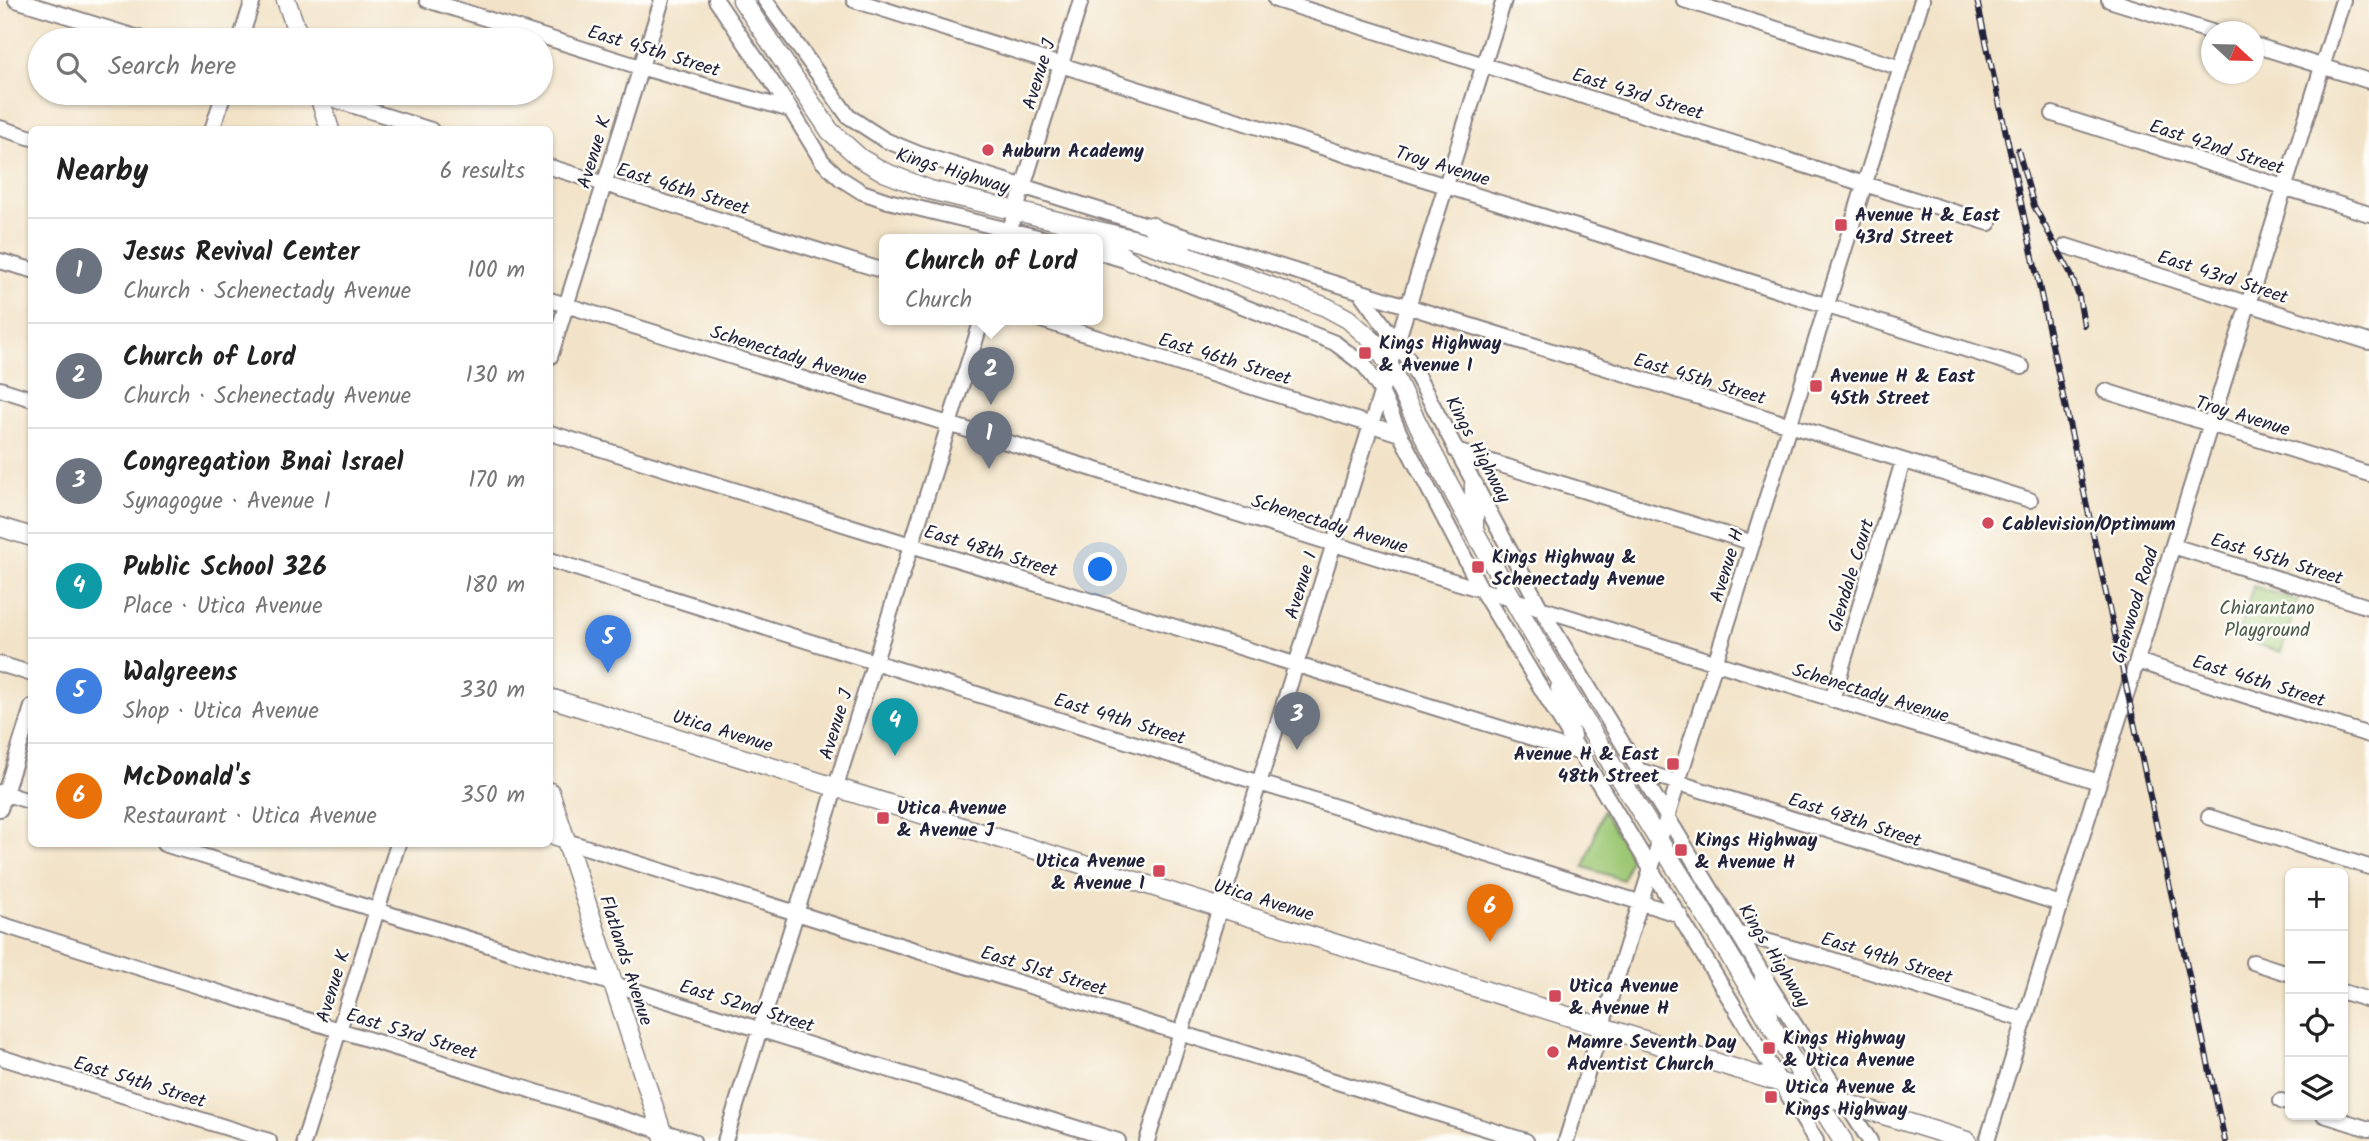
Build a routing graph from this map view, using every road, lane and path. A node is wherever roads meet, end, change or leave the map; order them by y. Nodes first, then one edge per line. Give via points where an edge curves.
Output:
1 (16, 0) edge
2 (253, 0) edge
3 (286, 0) edge
4 (427, 0) edge
5 (654, 0) edge
6 (662, 0) edge
7 (716, 0) edge
8 (742, 0) edge
9 (765, 0) edge
10 (854, 0) edge
11 (1081, 0) edge
12 (1276, 0) edge
13 (1504, 0) edge
14 (1684, 0) edge
15 (1922, 0) edge
16 (2109, 0) edge
17 (2343, 0) edge
18 (653, 26) junction
19 (106, 28) edge
20 (244, 28) edge
21 (296, 28) edge
22 (516, 28) edge
23 (2201, 29) edge
24 (553, 40) edge
25 (2264, 48) edge
26 (1483, 65) junction
27 (1061, 66) junction
28 (2322, 66) junction
29 (640, 67) junction
30 (1901, 68) junction
31 (2369, 81) edge
32 (220, 105) edge
33 (321, 105) edge
34 (353, 105) edge
35 (791, 110) junction
36 (2053, 114) dead end
37 (213, 126) edge
38 (328, 126) edge
39 (418, 126) edge
40 (0, 128) edge
41 (28, 137) edge
42 (553, 168) edge
43 (604, 184) junction
44 (1865, 184) junction
45 (1023, 185) junction
46 (1446, 186) junction
47 (2284, 188) junction
48 (1016, 211) junction
49 (2369, 214) edge
50 (1989, 223) dead end
51 (1078, 226) junction
52 (1151, 226) junction
53 (1008, 234) edge
54 (1090, 234) edge
55 (1103, 243) edge
56 (2066, 246) dead end
57 (1103, 253) edge
58 (1193, 259) junction
59 (0, 261) edge
60 (1132, 262) junction
61 (28, 269) edge
62 (879, 269) edge
63 (1359, 291) junction
64 (553, 301) edge
65 (2248, 304) junction
66 (566, 305) junction
67 (1828, 305) junction
68 (1408, 306) junction
69 (980, 325) edge
70 (1057, 325) edge
71 (1397, 341) junction
72 (2369, 342) edge
73 (553, 346) edge
74 (1389, 365) junction
75 (2022, 366) dead end
76 (0, 389) edge
77 (1381, 391) junction
78 (2105, 391) dead end
79 (28, 397) edge
80 (948, 424) junction
81 (1371, 424) junction
82 (2210, 425) junction
83 (1789, 426) junction
84 (553, 434) edge
85 (1400, 434) junction
86 (1456, 451) junction
87 (1903, 461) junction
88 (2369, 474) edge
89 (1474, 485) junction
90 (2030, 500) dead end
91 (0, 527) edge
92 (1474, 530) junction
93 (28, 536) edge
94 (1753, 543) junction
95 (1333, 544) junction
96 (911, 545) junction
97 (2173, 545) junction
98 (553, 561) edge
99 (1482, 591) junction
100 (1515, 601) junction
101 (2369, 607) edge
102 (1541, 609) junction
103 (2137, 661) junction
104 (874, 662) junction
105 (1715, 663) junction
106 (0, 664) edge
107 (1295, 665) junction
108 (28, 673) edge
109 (1557, 675) junction
110 (553, 699) edge
111 (1832, 700) junction
112 (28, 718) edge
113 (2369, 734) edge
114 (1571, 737) junction
115 (1581, 753) junction
116 (1638, 770) junction
117 (1259, 782) junction
118 (2099, 782) junction
119 (1678, 783) junction
120 (835, 787) junction
121 (2, 793) edge
122 (28, 801) edge
123 (0, 809) edge
124 (553, 812) edge
125 (2208, 817) dead end
126 (1667, 818) junction
127 (557, 838) edge
128 (1659, 843) junction
129 (174, 847) edge
130 (397, 847) edge
131 (2369, 867) edge
132 (1651, 868) junction
133 (1641, 902) junction
134 (2061, 904) junction
135 (1220, 907) junction
136 (377, 910) junction
137 (796, 913) junction
138 (1679, 915) junction
139 (0, 924) edge
140 (1737, 933) junction
141 (2253, 962) dead end
142 (2285, 972) edge
143 (1764, 977) junction
144 (612, 984) junction
145 (2348, 994) edge
146 (2369, 1000) edge
147 (2024, 1020) junction
148 (1769, 1022) junction
149 (1602, 1027) junction
150 (760, 1029) junction
151 (339, 1030) junction
152 (1180, 1033) junction
153 (0, 1057) edge
154 (1780, 1082) junction
155 (1812, 1092) junction
156 (1843, 1101) junction
157 (2340, 1120) edge
158 (2369, 1129) edge
159 (664, 1136) edge
160 (269, 1141) edge
161 (304, 1141) edge
162 (692, 1141) edge
163 (725, 1141) edge
164 (1118, 1141) edge
165 (1147, 1141) edge
166 (1526, 1141) edge
167 (1566, 1141) edge
168 (1816, 1141) edge
169 (1843, 1141) edge
170 (1870, 1141) edge
171 (1967, 1141) edge
172 (1987, 1141) edge

1 - 19 street
2 - 20 street
3 - 21 main road
4 - 22 street, East 45th Street
5 - 18 street
6 - 18 street, Avenue K
7 - 35 street
8 - 48 main road, Kings Highway via 830,131 860,158 907,182
9 - 45 street, Kings Highway via 848,116 885,140 919,154
10 - 27 street, Troy Avenue
11 - 27 street, Avenue J
12 - 26 street, East 43rd Street
13 - 26 street, Avenue I
14 - 30 street
15 - 30 street, Avenue H
16 - 23 street
17 - 28 street, Glenwood Road
18 - 29 street, Avenue K
24 - 29 street, East 45th Street
25 - 28 street
26 - 44 street, East 43rd Street
26 - 46 street, Avenue I
27 - 45 street, Avenue J
27 - 46 street, Troy Avenue
28 - 31 street
28 - 47 street, Glenwood Road
29 - 35 street, East 45th Street
29 - 43 street, Avenue K
30 - 44 street, Avenue H
32 - 37 street
33 - 38 main road
34 - 39 street
35 - 53 street via 821,161 862,192
36 - 47 street, East 42nd Street
40 - 41 street
42 - 43 street, East 46th Street
43 - 62 street, East 46th Street
43 - 66 street, Avenue K
44 - 50 street, East 43rd Street
44 - 67 street, Avenue H
45 - 48 street, Avenue J
45 - 52 street, Kings Highway
46 - 67 street, Troy Avenue
46 - 68 street, Avenue I
47 - 49 street, East 42nd Street
47 - 65 street, Glenwood Road
48 - 51 main road, Kings Highway
48 - 53 street, Avenue J
51 - 54 main road
51 - 58 main road, Kings Highway
52 - 58 main road
52 - 63 street, Kings Highway
55 - 60 main road
56 - 65 street, East 43rd Street
57 - 60 street
58 - 74 main road, Kings Highway via 1326,307 1375,343
59 - 61 street
60 - 77 street via 1335,343 1365,366
63 - 68 street, East 45th Street
63 - 71 street, Kings Highway
64 - 66 street, Schenectady Avenue
65 - 72 street, East 43rd Street
65 - 82 street, Glenwood Road
66 - 73 street, Avenue K
66 - 80 street, Schenectady Avenue
67 - 75 street, Troy Avenue
67 - 83 street, Avenue H
68 - 71 street, Avenue I
68 - 83 street, East 45th Street
69 - 80 street, Avenue J
70 - 81 street, East 46th Street
71 - 74 street, Avenue I
71 - 86 street, Kings Highway
74 - 77 street, Avenue I
74 - 92 main road, Kings Highway
76 - 79 street
77 - 81 street, Avenue I
77 - 85 street
78 - 82 street, Troy Avenue
80 - 95 street, Schenectady Avenue
80 - 96 street, Avenue J
81 - 85 street, East 46th Street
81 - 95 street, Avenue I
82 - 88 street, Troy Avenue
82 - 97 street, Glenwood Road
83 - 87 street, East 45th Street
83 - 94 street, Avenue H
84 - 96 street, East 48th Street
85 - 99 street
86 - 89 street, Kings Highway
86 - 94 street
87 - 90 street, East 45th Street
87 - 111 street, Glendale Court
89 - 92 main road
89 - 102 street, Kings Highway
91 - 93 main road
92 - 100 main road, Kings Highway
94 - 105 street, Avenue H
95 - 99 street, Schenectady Avenue
95 - 107 street, Avenue I
96 - 104 street, Avenue J
96 - 107 street, East 48th Street
97 - 101 street, East 45th Street
97 - 103 street, Glenwood Road
98 - 104 street, East 49th Street
99 - 100 street, Schenectady Avenue
99 - 114 street
100 - 102 street, Schenectady Avenue
100 - 109 main road, Kings Highway
102 - 105 street, Schenectady Avenue
102 - 116 street, Kings Highway
103 - 113 street, East 46th Street
103 - 118 street, Glenwood Road
104 - 117 street, East 49th Street
104 - 120 street, Avenue J
105 - 111 street, Schenectady Avenue
105 - 119 street, Avenue H
106 - 108 street
107 - 115 street, East 48th Street
107 - 117 street, Avenue I
109 - 114 main road
109 - 128 main road, Kings Highway
110 - 120 main road, Utica Avenue
111 - 118 street, Schenectady Avenue
112 - 121 street
114 - 115 street
115 - 132 street
116 - 119 street, East 48th Street
116 - 126 street, Kings Highway
117 - 133 street, East 49th Street
117 - 135 street, Avenue I
118 - 134 street, Glenwood Road
119 - 126 street, Avenue H
119 - 134 street, East 48th Street
120 - 135 main road, Utica Avenue
120 - 137 street, Avenue J
121 - 122 street
121 - 123 street
124 - 127 main road, Flatlands Avenue
125 - 131 street
126 - 128 street, Avenue H
126 - 140 street, Kings Highway
127 - 137 street, East 51st Street
127 - 144 main road, Flatlands Avenue
128 - 132 street, Avenue H
128 - 148 main road, Kings Highway
129 - 136 street, East 52nd Street
130 - 136 street, Avenue K
132 - 133 street, Avenue H
132 - 138 street
133 - 138 street, East 49th Street
133 - 149 street, Avenue H
134 - 147 street, Glenwood Road
135 - 149 main road, Utica Avenue
135 - 152 street, Avenue I
136 - 144 street, East 52nd Street
136 - 151 street, Avenue K
137 - 150 street, Avenue J
137 - 152 street, East 51st Street
138 - 154 street
139 - 151 street, East 53rd Street
140 - 143 street, Kings Highway
140 - 147 street, East 49th Street
141 - 142 street
143 - 148 main road
143 - 156 street, Kings Highway
144 - 150 street, East 52nd Street
144 - 159 main road, Flatlands Avenue
145 - 146 street
147 - 172 street, Glenwood Road
148 - 155 main road, Kings Highway
149 - 154 main road, Utica Avenue
149 - 167 street, Avenue H
150 - 163 street, Avenue J
150 - 164 street, East 52nd Street
151 - 159 street, East 53rd Street
151 - 161 street, Avenue K
152 - 165 street, Avenue I
152 - 166 street, East 51st Street
153 - 160 street, East 54th Street
154 - 155 main road, Utica Avenue
154 - 168 street
155 - 156 main road, Utica Avenue
155 - 169 main road, Kings Highway
156 - 170 street, Kings Highway
156 - 171 main road, Utica Avenue
157 - 158 street
159 - 162 street, East 53rd Street

